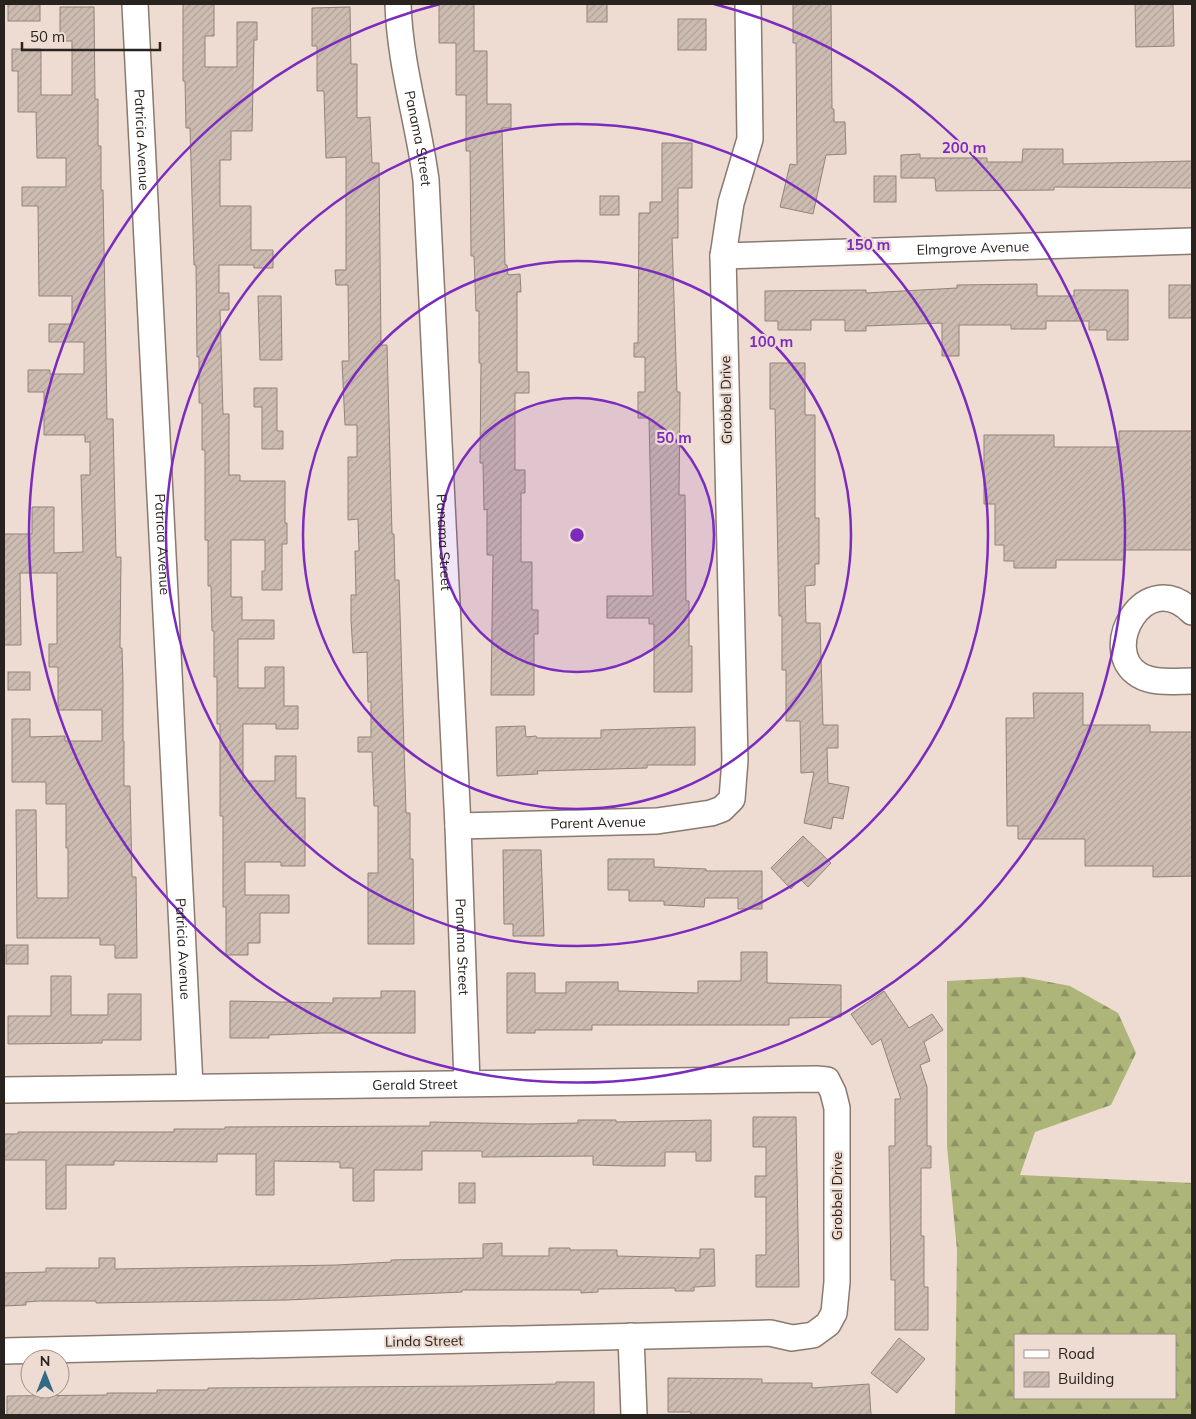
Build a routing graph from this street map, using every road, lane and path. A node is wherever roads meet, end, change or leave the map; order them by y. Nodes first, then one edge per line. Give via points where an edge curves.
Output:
1 (136, 4) edge
2 (398, 4) edge
3 (748, 4) edge
4 (1192, 242) edge
5 (723, 256) junction
6 (1192, 612) edge
7 (1192, 681) edge
8 (732, 799) joint
9 (458, 826) junction
10 (827, 1080) joint
11 (467, 1083) junction
12 (190, 1086) junction
13 (4, 1090) edge
14 (834, 1313) joint
15 (631, 1336) junction
16 (4, 1351) edge
17 (634, 1415) edge

1 - 12 street, Patricia Avenue
2 - 9 street, Panama Street via 402,58 420,136 426,180
3 - 5 street, Grobbel Drive via 750,139 731,202
4 - 5 street, Elmgrove Avenue
5 - 8 street, Grobbel Drive via 735,760
6 - 7 street via 1176,601 1150,601 1134,611 1124,637 1127,661 1138,674 1162,681
8 - 9 street, Parent Avenue via 711,813 666,820 591,825
9 - 11 street, Panama Street
10 - 11 street, Gerald Street
10 - 14 street, Grobbel Drive via 837,1108 837,1282
11 - 12 street, Gerald Street
12 - 13 street, Gerald Street
14 - 15 street, Linda Street via 828,1324 813,1335 792,1338 770,1333
15 - 16 street, Linda Street
15 - 17 street

